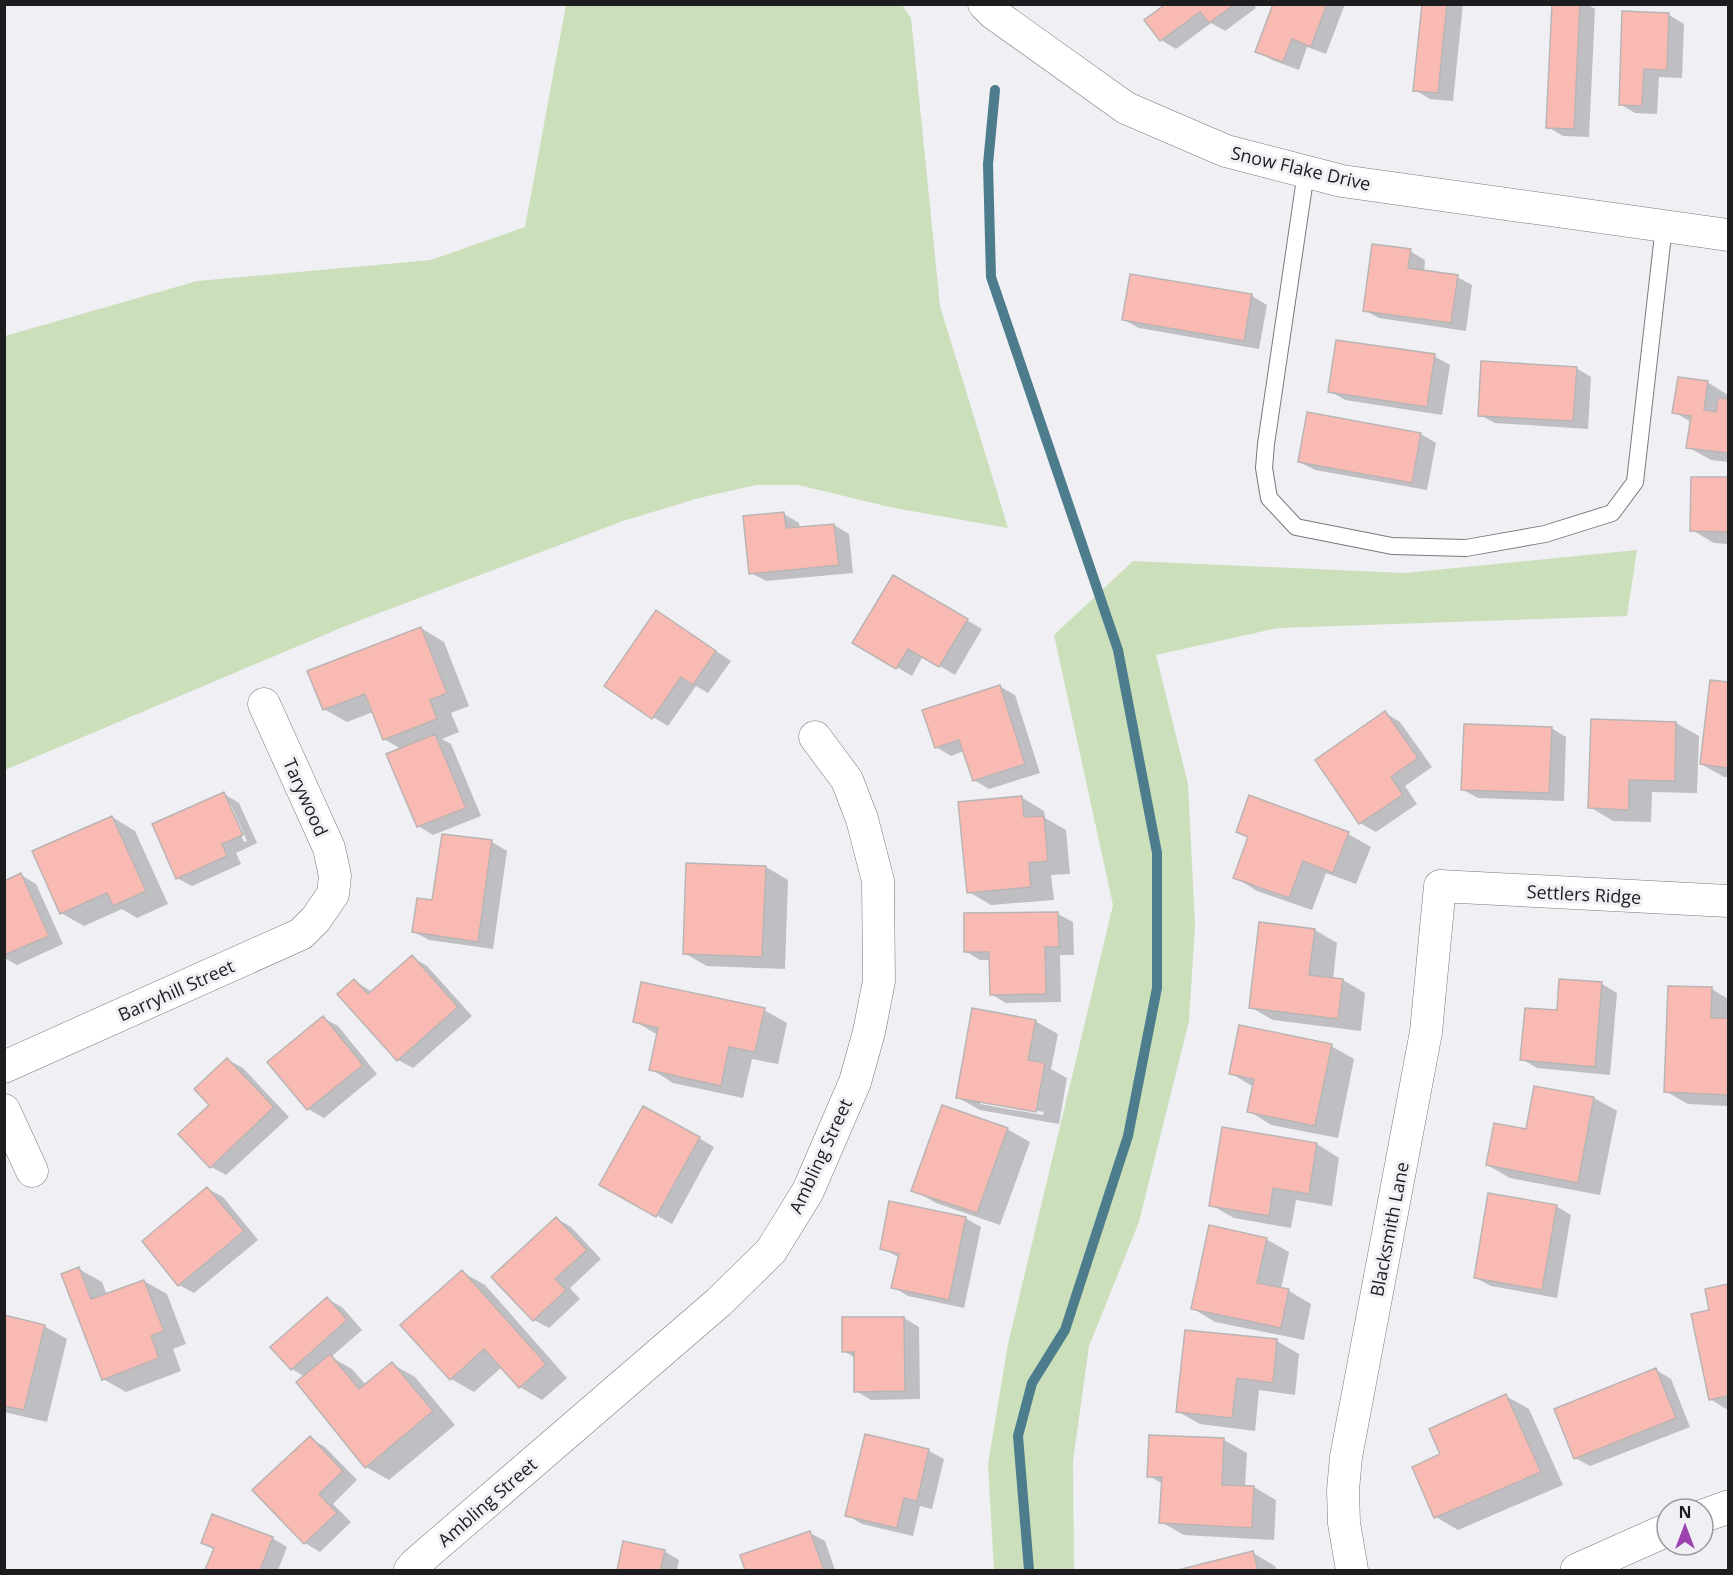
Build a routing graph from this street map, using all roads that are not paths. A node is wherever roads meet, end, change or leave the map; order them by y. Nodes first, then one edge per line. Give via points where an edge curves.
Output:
1 (984, 4) edge
2 (1306, 172) junction
3 (1664, 226) junction
4 (1728, 235) edge
5 (264, 704) dead end
6 (815, 737) dead end
7 (1440, 886) joint
8 (333, 894) joint
9 (1728, 901) edge
10 (4, 1066) edge
11 (4, 1110) edge
12 (32, 1172) dead end
13 (1655, 1535) edge
14 (410, 1570) edge
15 (1352, 1570) edge
16 (1577, 1570) edge

1 - 2 street, Snow Flake Drive via 1126,108 1226,151
2 - 3 street, Snow Flake Drive via 1342,182
2 - 3 lane via 1266,444 1264,468 1269,498 1296,527 1392,546 1466,548 1545,534 1612,513 1635,482
3 - 4 street, Snow Flake Drive
5 - 8 street, Tarywood via 329,848 335,876
6 - 14 street, Ambling Street via 847,780 878,880 879,981 855,1082 808,1191 771,1251 719,1302
7 - 9 street, Settlers Ridge
7 - 15 street, Blacksmith Lane via 1426,1032 1346,1457 1344,1523
8 - 10 street, Barryhill Street via 302,934
11 - 12 street
13 - 16 street

